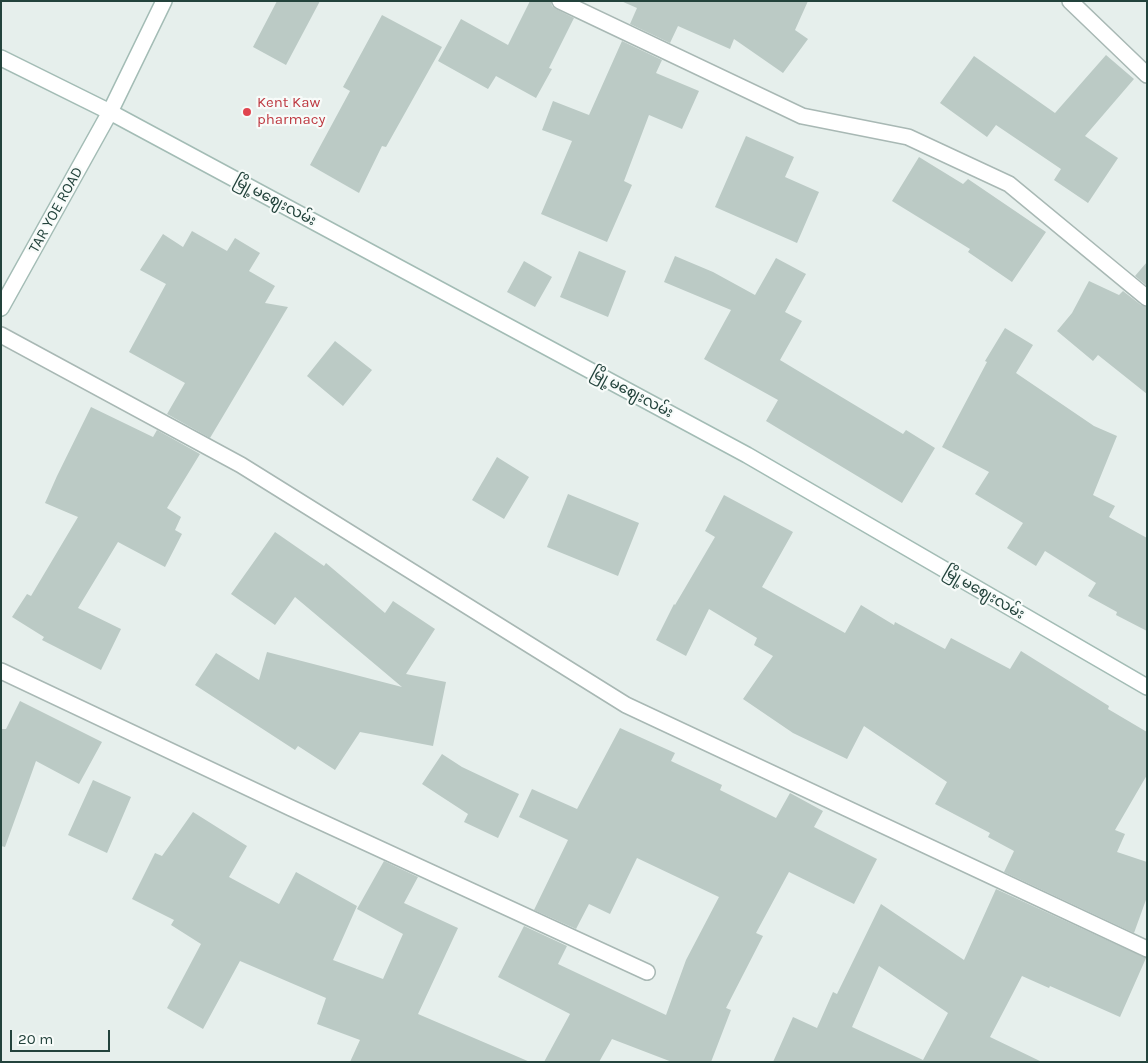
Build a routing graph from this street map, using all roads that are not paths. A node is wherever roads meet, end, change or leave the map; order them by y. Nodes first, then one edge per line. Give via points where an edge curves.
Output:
1 (164, 1) edge
2 (560, 1) edge
3 (1070, 1) edge
4 (1, 58) edge
5 (1147, 75) edge
6 (110, 112) junction
7 (1147, 298) edge
8 (1, 308) edge
9 (1, 335) edge
10 (1, 671) edge
11 (1147, 687) edge
12 (1147, 949) edge
13 (647, 972) dead end

1 - 6 street, TAR YOE ROAD
2 - 7 street via 802,116 908,137 1009,184
3 - 5 street
4 - 6 street, မြို့မဈေးလမ်း
6 - 8 street, TAR YOE ROAD
6 - 11 street, မြို့မဈေးလမ်း via 747,455
9 - 12 street via 241,466 626,705
10 - 13 street

